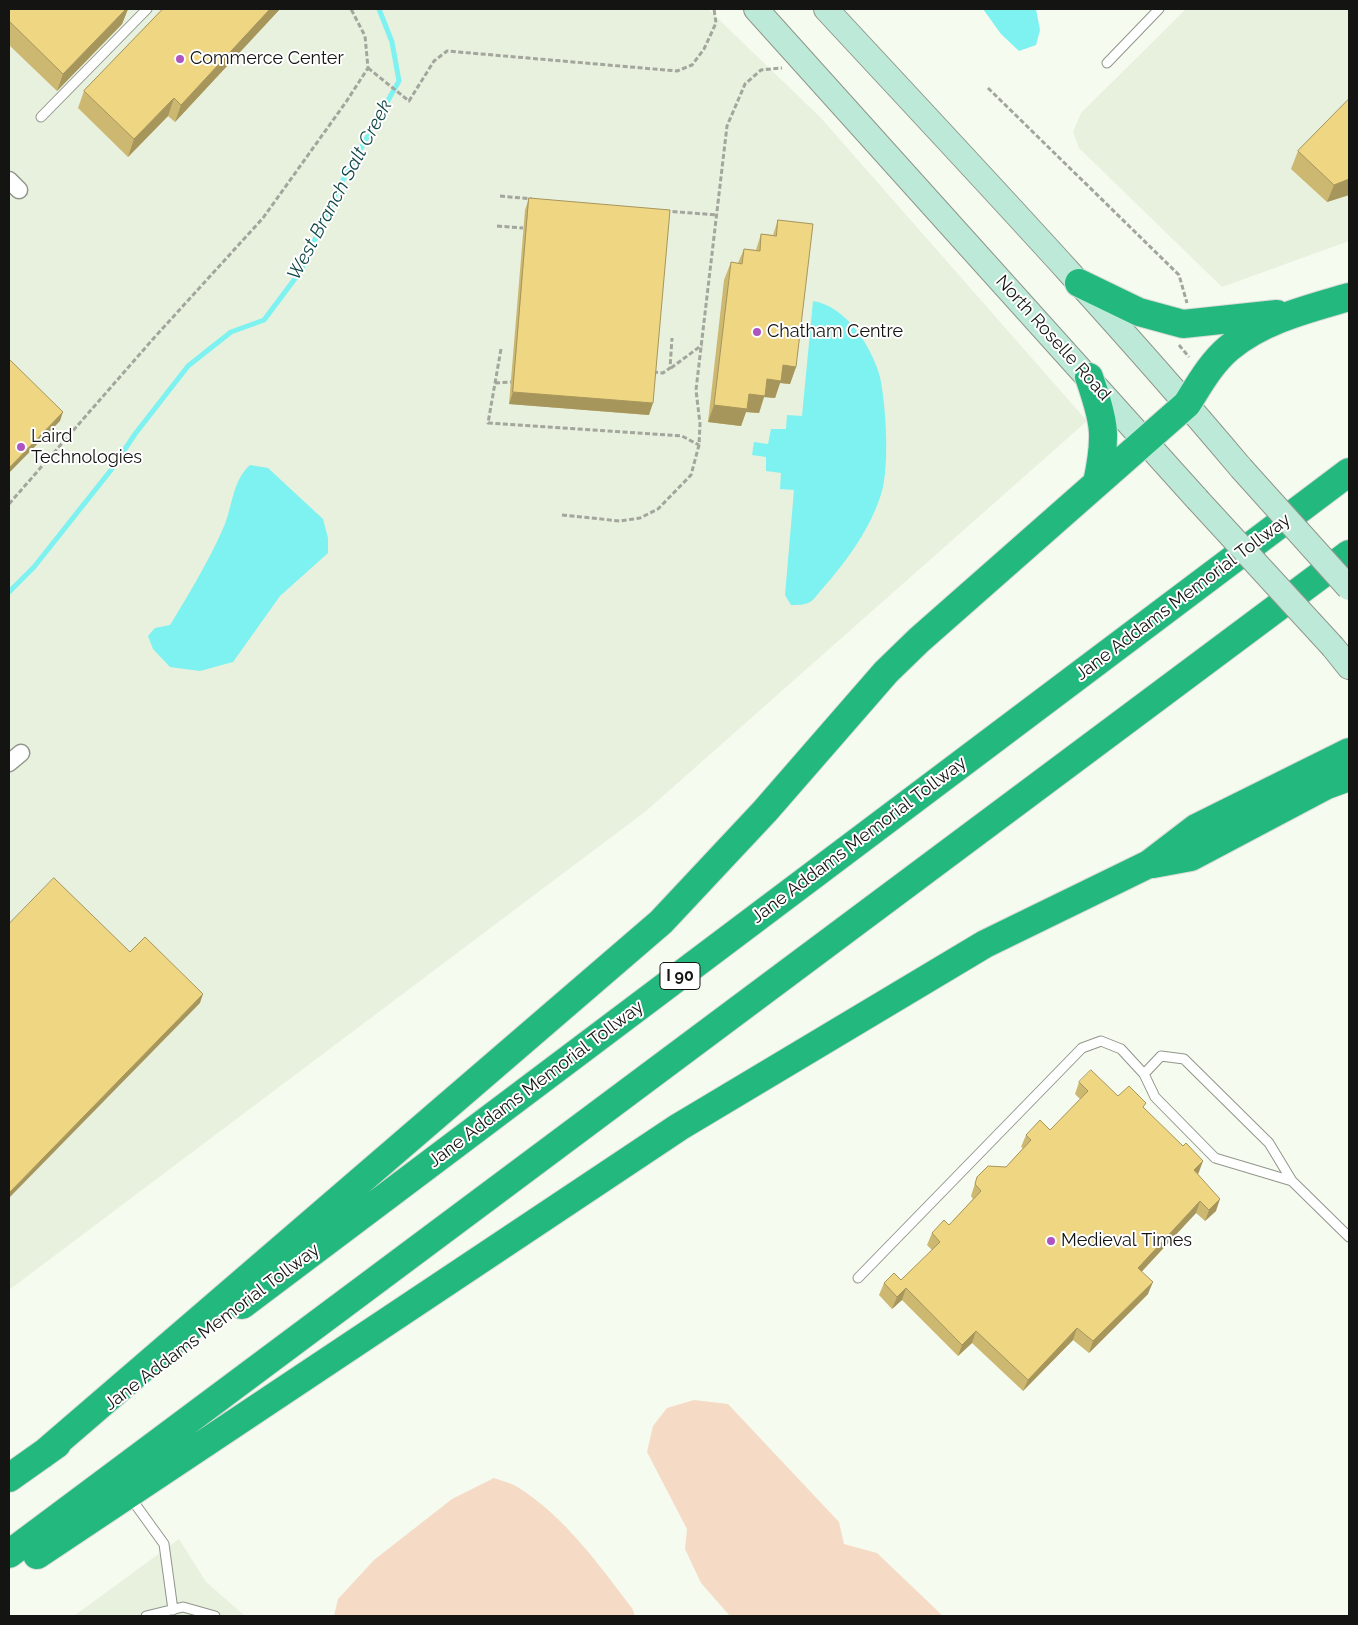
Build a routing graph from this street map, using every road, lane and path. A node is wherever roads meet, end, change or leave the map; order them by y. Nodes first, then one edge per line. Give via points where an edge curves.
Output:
1 (147, 9) edge
2 (351, 9) edge
3 (714, 9) edge
4 (756, 9) edge
5 (826, 9) edge
6 (1159, 9) edge
7 (1108, 63) dead end
8 (368, 68) junction
9 (788, 74) dead end
10 (988, 88) dead end
11 (41, 117) dead end
12 (500, 196) dead end
13 (536, 205) edge
14 (663, 211) edge
15 (718, 215) junction
16 (496, 226) dead end
17 (524, 228) dead end
18 (1079, 283) junction
19 (1349, 297) edge
20 (1188, 308) dead end
21 (1301, 311) junction
22 (672, 338) dead end
23 (1178, 343) dead end
24 (702, 346) junction
25 (501, 349) dead end
26 (1189, 357) dead end
27 (670, 368) junction
28 (653, 372) edge
29 (1088, 377) junction
30 (510, 382) dead end
31 (495, 383) junction
32 (1187, 404) junction
33 (1146, 441) junction
34 (699, 445) junction
35 (1349, 472) edge
36 (1097, 484) junction
37 (9, 504) edge
38 (562, 515) dead end
39 (1349, 554) edge
40 (1349, 588) edge
41 (1349, 667) edge
42 (1349, 752) edge
43 (1349, 777) edge
44 (1149, 864) junction
45 (1144, 1074) junction
46 (1292, 1182) junction
47 (1349, 1237) edge
48 (858, 1278) dead end
49 (42, 1455) junction
50 (9, 1478) edge
51 (128, 1494) junction
52 (9, 1554) edge
53 (9, 1574) edge
54 (173, 1610) junction
55 (146, 1616) edge
56 (215, 1616) edge

1 - 11 lane
2 - 8 path via 365,36
3 - 8 path via 716,23 704,49 692,65 677,71 447,51 434,61 409,101
4 - 29 main road, North Roselle Road
5 - 18 main road
6 - 7 lane
8 - 37 path via 263,218
9 - 15 path via 782,68 761,70 745,84 727,126
10 - 20 path via 1179,276
12 - 13 path via 536,199
14 - 15 path
15 - 24 path
16 - 17 path
18 - 21 highway via 1139,312 1183,324
18 - 32 main road
19 - 21 highway
21 - 32 highway via 1251,333 1228,349 1205,375
22 - 27 path
23 - 26 path
24 - 27 path
24 - 34 path via 696,390
25 - 31 path
27 - 28 path via 663,373
29 - 33 main road, North Roselle Road
29 - 36 highway via 1099,406 1105,442
30 - 31 path
31 - 34 path via 488,423 682,436
32 - 33 highway
32 - 40 main road, bridge
33 - 36 highway
33 - 41 main road, North Roselle Road, bridge
34 - 38 path via 691,474 658,509 640,518 620,521
35 - 49 highway, Jane Addams Memorial Tollway / I 90
36 - 49 highway via 918,640 886,672 796,778 661,922
39 - 52 highway
42 - 44 highway via 1196,828
43 - 44 highway via 1327,785 1191,857
44 - 51 highway via 985,944 679,1127
45 - 46 lane via 1155,1097 1215,1158
45 - 46 lane via 1161,1056 1184,1059 1270,1143
45 - 48 lane via 1121,1049 1101,1041 1082,1048
46 - 47 lane
49 - 50 highway, Jane Addams Memorial Tollway / I 90
51 - 53 highway
51 - 54 lane via 164,1544
54 - 55 lane
54 - 56 lane via 183,1607

